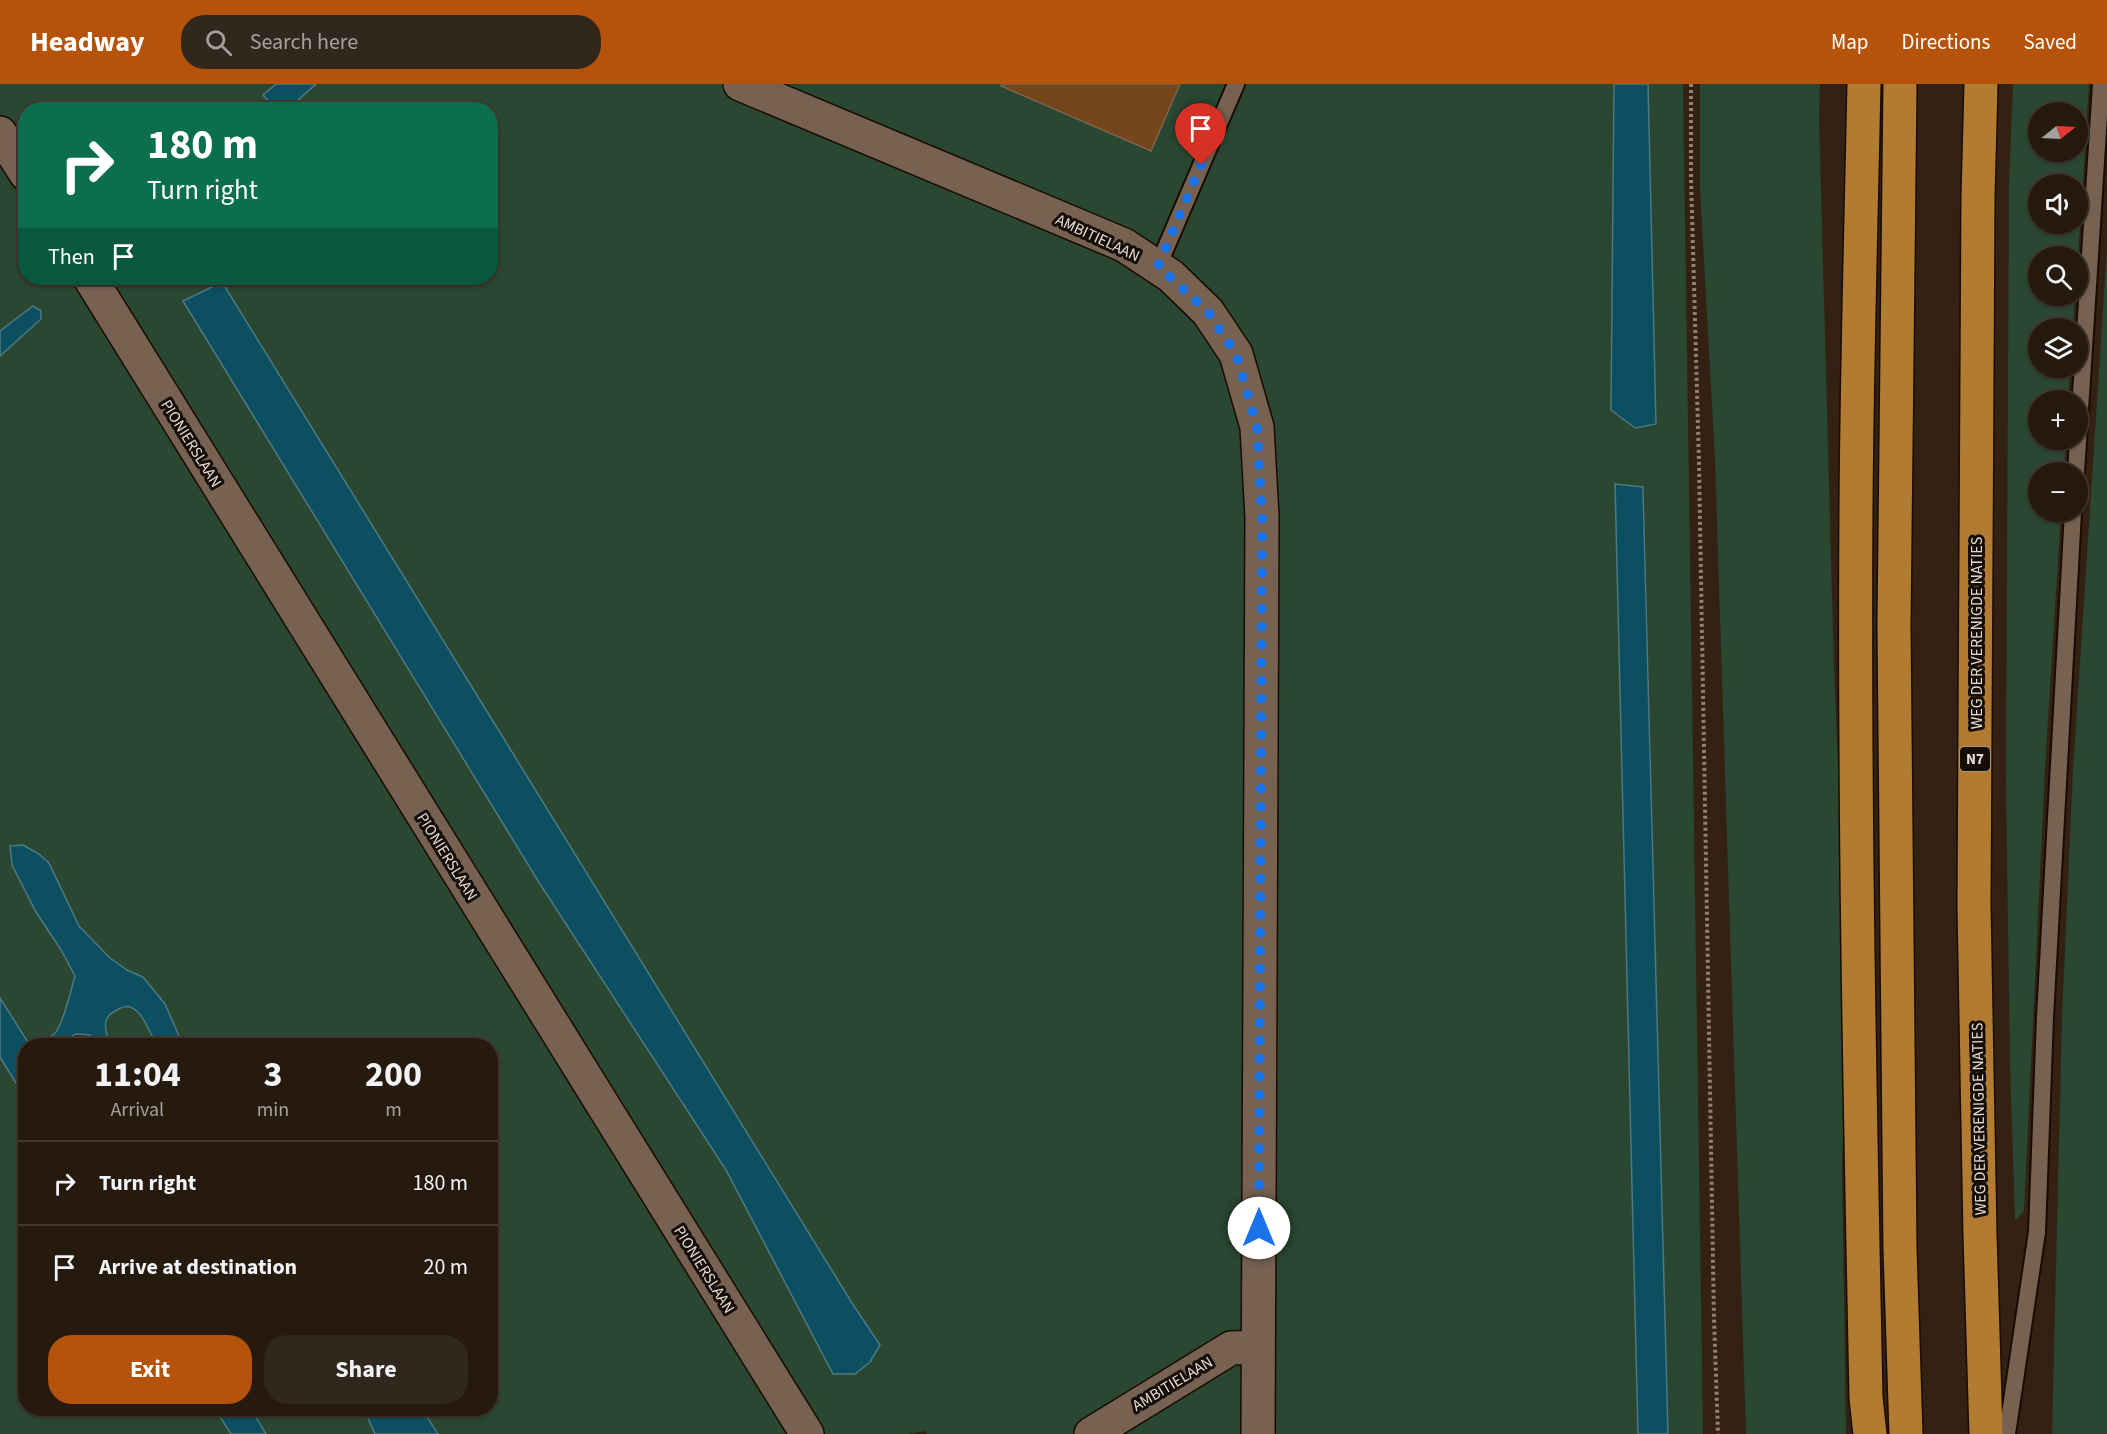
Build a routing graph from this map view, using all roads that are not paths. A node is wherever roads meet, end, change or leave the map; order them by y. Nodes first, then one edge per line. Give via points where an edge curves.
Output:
1 (740, 84) edge
2 (1236, 84) edge
3 (1864, 84) edge
4 (1900, 84) edge
5 (1981, 84) edge
6 (2101, 84) edge
7 (0, 133) edge
8 (18, 161) edge
9 (1158, 266) junction
10 (94, 285) edge
11 (2077, 462) edge
12 (2072, 522) edge
13 (1258, 1347) junction
14 (807, 1434) edge
15 (1091, 1434) edge
16 (1258, 1434) edge
17 (1870, 1434) edge
18 (1906, 1434) edge
19 (1986, 1434) edge
20 (2007, 1434) edge

1 - 9 street, AMBITIELAAN via 1124,245
2 - 9 lane
3 - 17 highway via 1856,506 1857,777 1866,1398
4 - 18 highway via 1894,625 1900,1249
5 - 19 highway, WEG DER VERENIGDE NATIES / N7 via 1974,905
6 - 11 lane
7 - 8 street
9 - 13 street, AMBITIELAAN via 1208,312 1236,354 1257,427 1262,517
10 - 14 street, PIONIERSLAAN
12 - 20 lane via 2037,1232
13 - 15 street, AMBITIELAAN via 1230,1348
13 - 16 street, AMBITIELAAN

